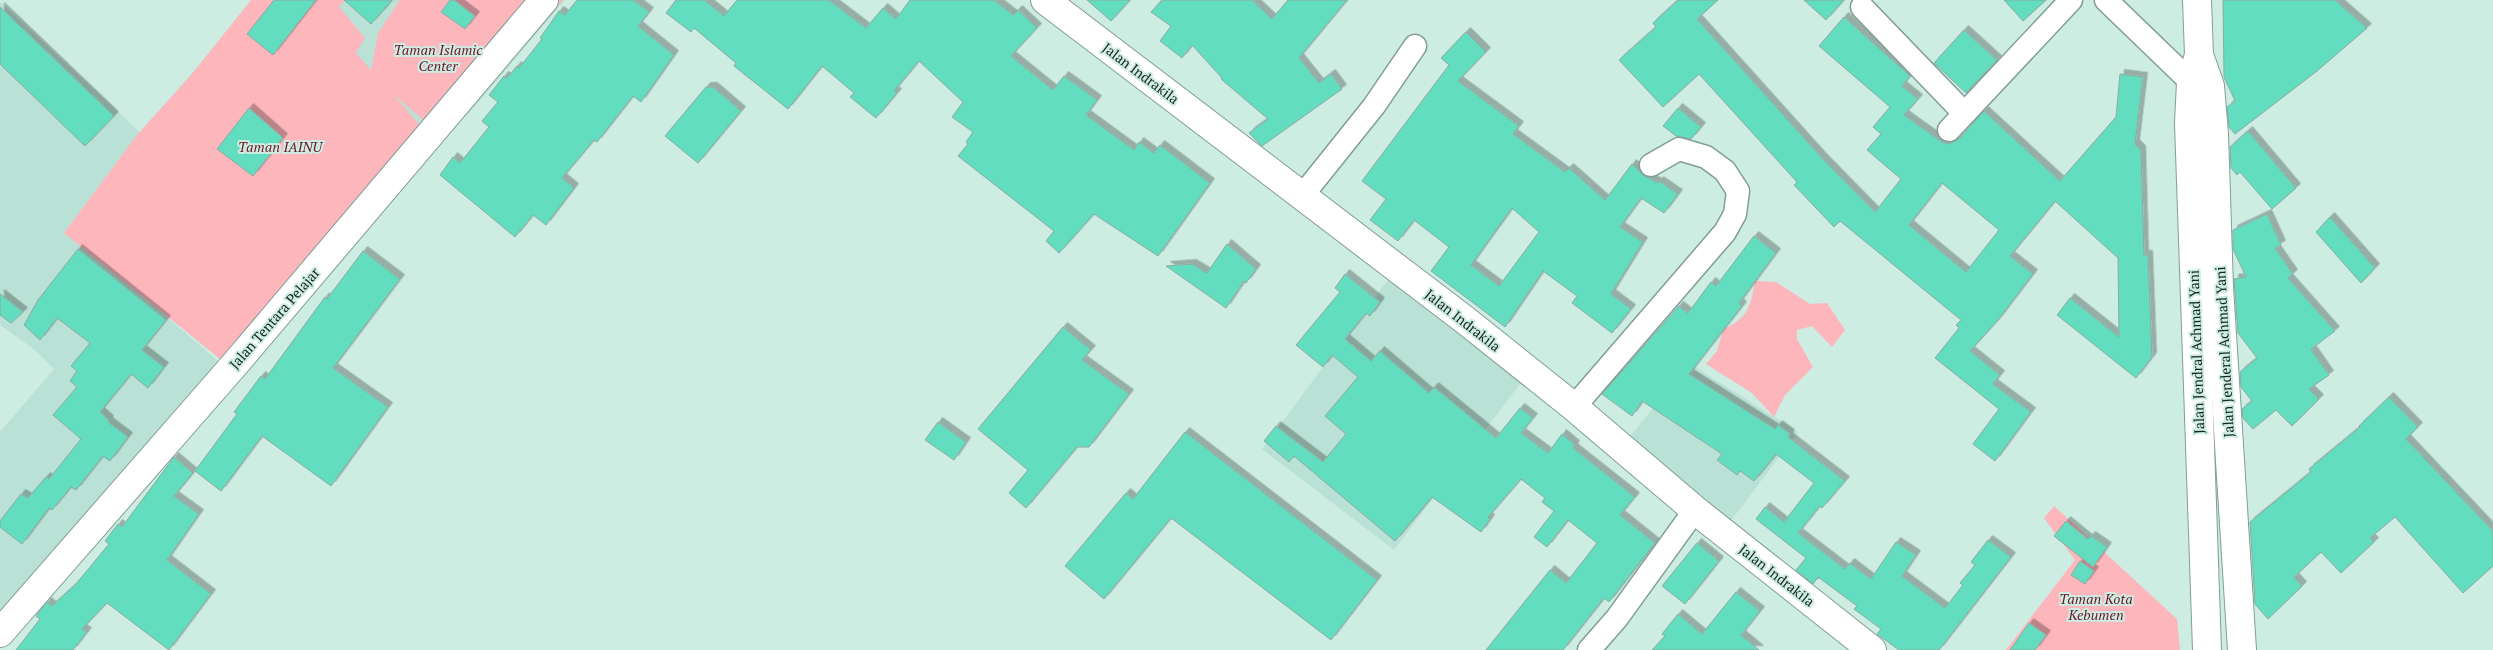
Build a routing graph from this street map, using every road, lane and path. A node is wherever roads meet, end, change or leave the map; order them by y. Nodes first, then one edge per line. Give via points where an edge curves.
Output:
1 (544, 0) edge
2 (1045, 0) edge
3 (2071, 0) edge
4 (2106, 0) edge
5 (2197, 0) edge
6 (1862, 7) dead end
7 (1415, 46) dead end
8 (2200, 84) junction
9 (1964, 113) junction
10 (1950, 130) dead end
11 (1651, 166) dead end
12 (1302, 196) junction
13 (1574, 407) junction
14 (1695, 510) junction
15 (0, 633) edge
16 (1589, 650) edge
17 (1872, 650) edge
18 (2206, 650) edge
19 (2242, 650) edge

1 - 15 main road, Jalan Tentara Pelajar via 241,357
2 - 12 main road, Jalan Indrakila
3 - 9 street
4 - 8 street
5 - 8 main road, Jalan Jenderal Achmad Yani
6 - 9 street
7 - 12 street via 1374,106
8 - 18 main road, Jalan Jendral Achmad Yani via 2189,123
8 - 19 main road, Jalan Jenderal Achmad Yani via 2214,134 2219,287
9 - 10 street
11 - 13 street via 1679,149 1706,157 1725,171 1738,191 1735,214 1725,232
12 - 13 main road, Jalan Indrakila
13 - 14 main road, Jalan Indrakila
14 - 16 street via 1617,618
14 - 17 main road, Jalan Indrakila

